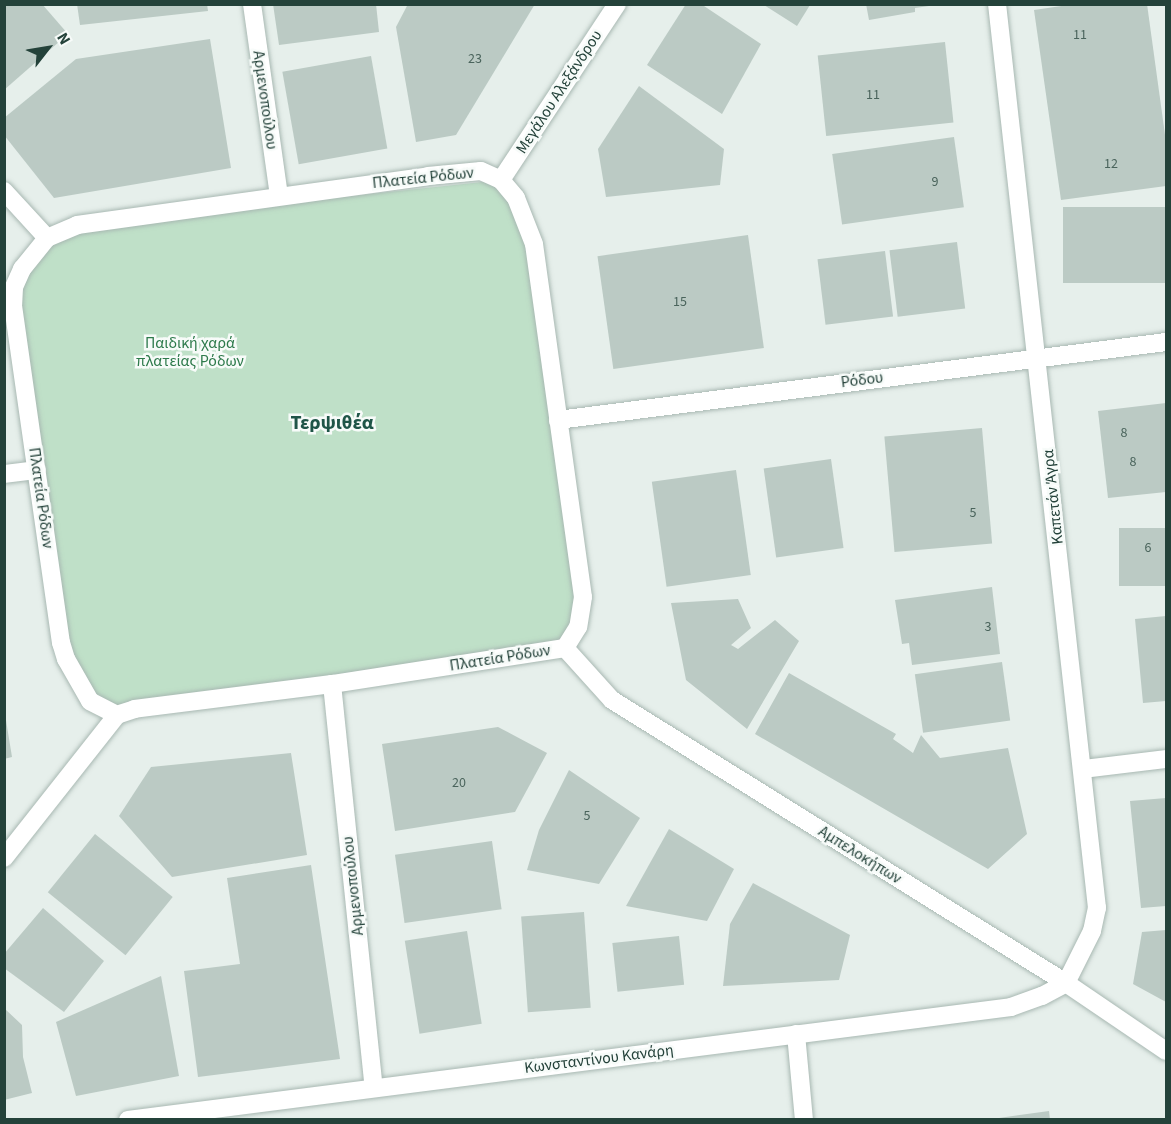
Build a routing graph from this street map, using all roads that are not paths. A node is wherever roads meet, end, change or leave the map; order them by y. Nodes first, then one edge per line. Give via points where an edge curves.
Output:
1 (252, 4) edge
2 (617, 4) edge
3 (997, 4) edge
4 (501, 180) junction
5 (4, 191) edge
6 (279, 196) junction
7 (47, 238) junction
8 (1167, 342) edge
9 (1037, 357) junction
10 (558, 420) junction
11 (37, 470) junction
12 (4, 474) edge
13 (565, 648) junction
14 (332, 684) junction
15 (117, 715) junction
16 (1167, 759) edge
17 (1083, 769) junction
18 (4, 858) edge
19 (1066, 983) junction
20 (796, 1034) junction
21 (1167, 1051) edge
22 (374, 1088) junction
23 (128, 1119) edge
24 (804, 1119) edge

1 - 6 street, Αρμενοπούλου
2 - 4 street, Μεγάλου Αλεξάνδρου
3 - 9 street, Καπετάν Άγρα
4 - 6 street, Πλατεία Ρόδων via 481,171 469,171
4 - 10 street, Πλατεία Ρόδων via 516,198 534,244
5 - 7 street
6 - 7 street, Πλατεία Ρόδων via 77,225
7 - 11 street, Πλατεία Ρόδων via 17,278 12,297
8 - 9 street, Ρόδου
9 - 10 street, Ρόδου
9 - 17 street, Καπετάν Άγρα
10 - 13 street, Πλατεία Ρόδων via 584,597 578,627
11 - 12 street
11 - 15 street, Πλατεία Ρόδων via 63,651 90,701
13 - 14 street, Πλατεία Ρόδων
13 - 19 street, Αμπελοκήπων via 612,700
14 - 15 street, Πλατεία Ρόδων via 233,695
14 - 22 street, Αρμενοπούλου
15 - 18 street
16 - 17 street
17 - 19 street, Καπετάν Άγρα via 1097,909 1092,932
19 - 20 street, Κωνσταντίνου Κανάρη via 1011,1007
19 - 21 street, Αμπελοκήπων
20 - 22 street, Κωνσταντίνου Κανάρη
20 - 24 street
22 - 23 street, Κωνσταντίνου Κανάρη

